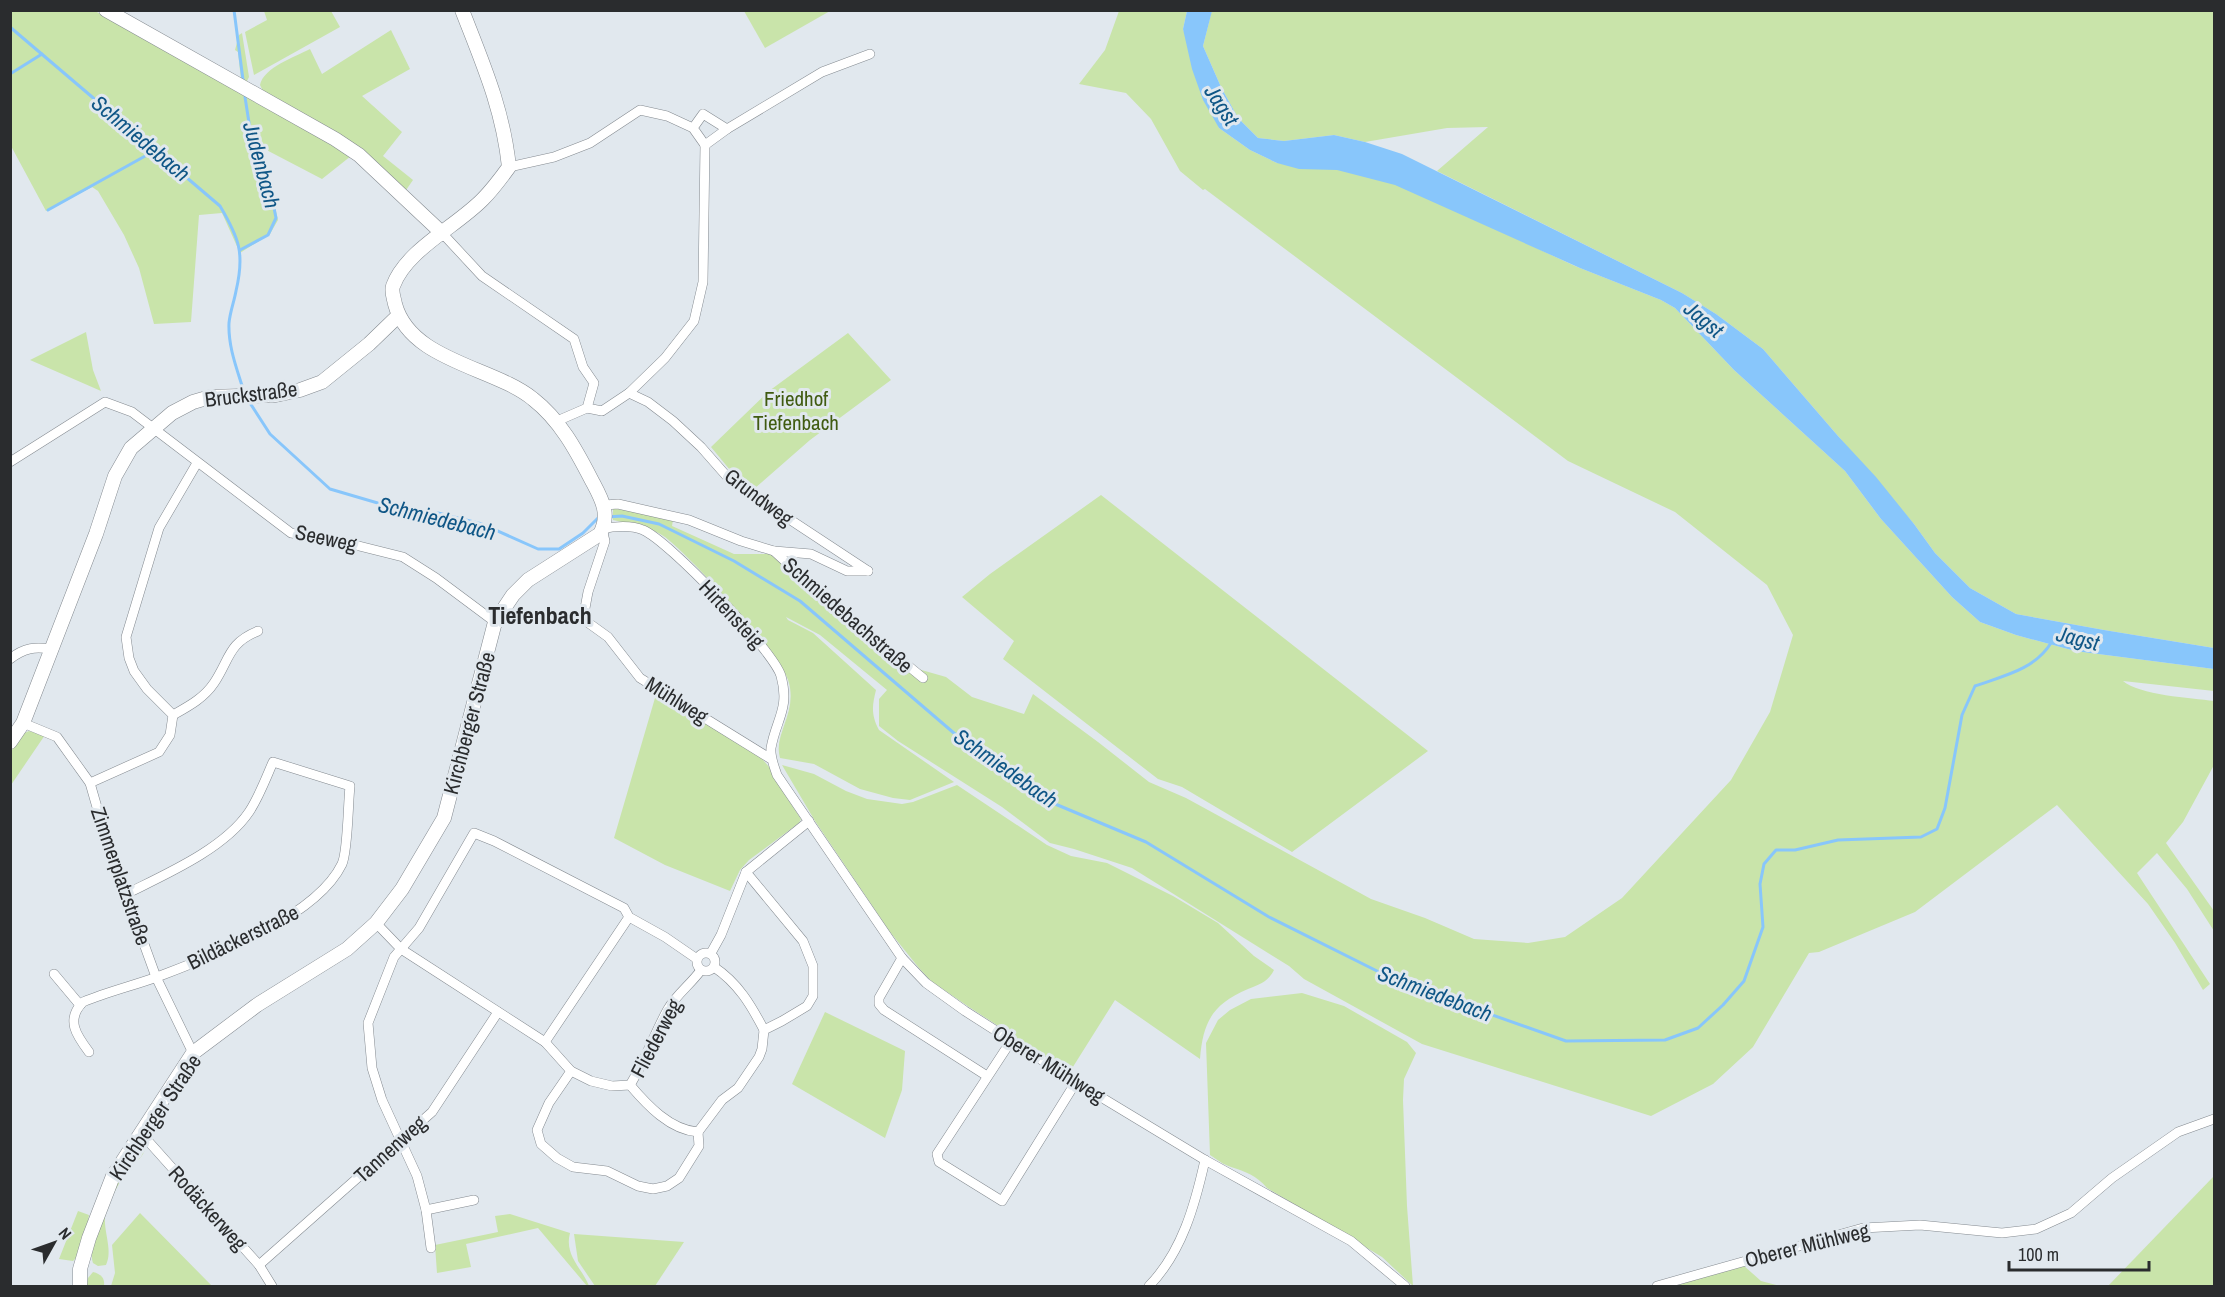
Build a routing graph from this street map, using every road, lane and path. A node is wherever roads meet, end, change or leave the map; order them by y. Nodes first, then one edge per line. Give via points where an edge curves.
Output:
1 (106, 10) edge
2 (462, 10) edge
3 (870, 54) dead end
4 (693, 128) junction
5 (727, 129) junction
6 (705, 145) junction
7 (510, 167) junction
8 (442, 234) junction
9 (398, 316) junction
10 (629, 393) junction
11 (587, 408) junction
12 (557, 421) junction
13 (154, 428) junction
14 (10, 462) edge
15 (197, 463) junction
16 (604, 517) junction
17 (774, 551) junction
18 (868, 571) joint
19 (495, 622) junction
20 (258, 631) dead end
21 (52, 649) junction
22 (10, 659) edge
23 (923, 678) dead end
24 (173, 715) junction
25 (23, 723) junction
26 (10, 742) edge
27 (771, 759) junction
28 (90, 783) junction
29 (809, 821) junction
30 (746, 872) junction
31 (126, 894) junction
32 (629, 917) junction
33 (375, 923) junction
34 (401, 949) junction
35 (711, 953) junction
36 (902, 958) junction
37 (697, 959) junction
38 (714, 967) junction
39 (701, 970) junction
40 (54, 974) dead end
41 (156, 977) junction
42 (80, 1005) junction
43 (498, 1012) junction
44 (764, 1030) junction
45 (1011, 1041) junction
46 (545, 1042) junction
47 (89, 1052) dead end
48 (193, 1053) junction
49 (571, 1071) junction
50 (987, 1076) junction
51 (1076, 1082) junction
52 (630, 1085) junction
53 (2214, 1119) edge
54 (140, 1132) junction
55 (698, 1132) junction
56 (400, 1141) junction
57 (1205, 1160) junction
58 (474, 1200) dead end
59 (426, 1210) junction
60 (431, 1248) dead end
61 (260, 1265) junction
62 (80, 1287) edge
63 (272, 1287) edge
64 (1149, 1287) edge
65 (1405, 1287) edge
66 (1657, 1287) edge

1 - 8 main road via 335,139
2 - 7 main road via 492,87 506,135
3 - 5 street via 822,72
4 - 5 street via 704,114
4 - 6 street
4 - 7 street via 667,116 640,110 590,143 554,157
5 - 6 street
6 - 10 street via 703,282 694,321 665,358
7 - 8 main road via 483,199
8 - 9 main road via 399,273 392,289
8 - 11 street via 482,276 574,339 583,368 594,383
9 - 12 main road via 414,335 532,398
9 - 13 main road, Bruckstraße via 322,382 276,395 210,397 172,413
10 - 11 street via 602,411
10 - 18 street, Grundweg via 673,421 730,480
11 - 12 street
12 - 16 main road via 581,459
13 - 14 street, Seeweg via 132,412 105,402
13 - 15 street, Seeweg
13 - 21 main road, Bruckstraße via 131,448 115,476
15 - 19 street, Seeweg via 291,533 402,557
15 - 24 street via 159,528 126,637 134,671
16 - 17 street, Schmiedebachstraße via 618,504 689,520
16 - 19 main road, Kirchberger Straße via 600,534 528,580
16 - 27 street, Hirtensteig via 615,526 644,530 678,556 775,662 784,703
16 - 27 street, Mühlweg via 605,541 583,619 608,637 640,678
17 - 18 street, Schmiedebachstraße via 811,554 847,571
17 - 23 street, Schmiedebachstraße
19 - 33 main road, Kirchberger Straße via 444,818 399,893
20 - 24 street via 234,646 213,684 196,702
21 - 22 street via 33,647
21 - 25 main road, Bruckstraße
24 - 28 street via 170,735 159,752
25 - 26 main road, Bruckstraße
25 - 28 street, Zimmerplatzstraße via 57,737
27 - 29 street, Oberer Mühlweg via 777,775
28 - 31 street, Zimmerplatzstraße
29 - 30 street
29 - 36 street, Oberer Mühlweg
30 - 35 street
30 - 44 street via 803,941 813,966 813,996 807,1006
31 - 41 street, Zimmerplatzstraße
31 - 41 street, Bildäckerstraße via 183,866 232,832 249,812 273,762 350,786 343,862 331,882 307,906 225,949
32 - 34 street via 624,908 474,833 419,928
32 - 37 street
32 - 46 street
33 - 34 street, Fliederweg
33 - 48 main road, Kirchberger Straße via 347,949 257,1005
34 - 43 street, Fliederweg
34 - 56 street via 394,957 368,1023 372,1068
35 - 37 street via 701,953
35 - 38 street via 716,960
36 - 45 street, Oberer Mühlweg via 926,983
36 - 50 street via 879,1004
37 - 39 street
38 - 39 street
38 - 44 street via 741,991
39 - 52 street, Fliederweg via 667,1010
40 - 42 street
41 - 42 street, Bildäckerstraße via 101,994
41 - 48 street, Zimmerplatzstraße
42 - 47 street via 74,1030
43 - 46 street, Fliederweg
43 - 56 street, Tannenweg via 432,1112
44 - 55 street via 759,1057 738,1088 722,1100
45 - 50 street
45 - 51 street, Oberer Mühlweg
46 - 49 street, Fliederweg
48 - 54 main road, Kirchberger Straße
49 - 52 street, Fliederweg via 612,1086
49 - 55 street via 549,1102 537,1130 541,1144 573,1167 607,1171 638,1186 667,1186 679,1178 699,1146
50 - 51 street via 937,1154 939,1162 1002,1201
51 - 57 street, Oberer Mühlweg
52 - 55 street via 657,1113 687,1131
53 - 66 street, Oberer Mühlweg via 2178,1132 2112,1178 2071,1213 2036,1229 2002,1233 1920,1225 1863,1228
54 - 61 street, Rodäckerweg
54 - 62 main road, Kirchberger Straße via 113,1176 89,1238 80,1269
56 - 59 street via 417,1176
56 - 61 street, Tannenweg
57 - 64 street via 1192,1214
57 - 65 street, Oberer Mühlweg via 1351,1241
58 - 59 street
59 - 60 street
61 - 63 street, Rodäckerweg

